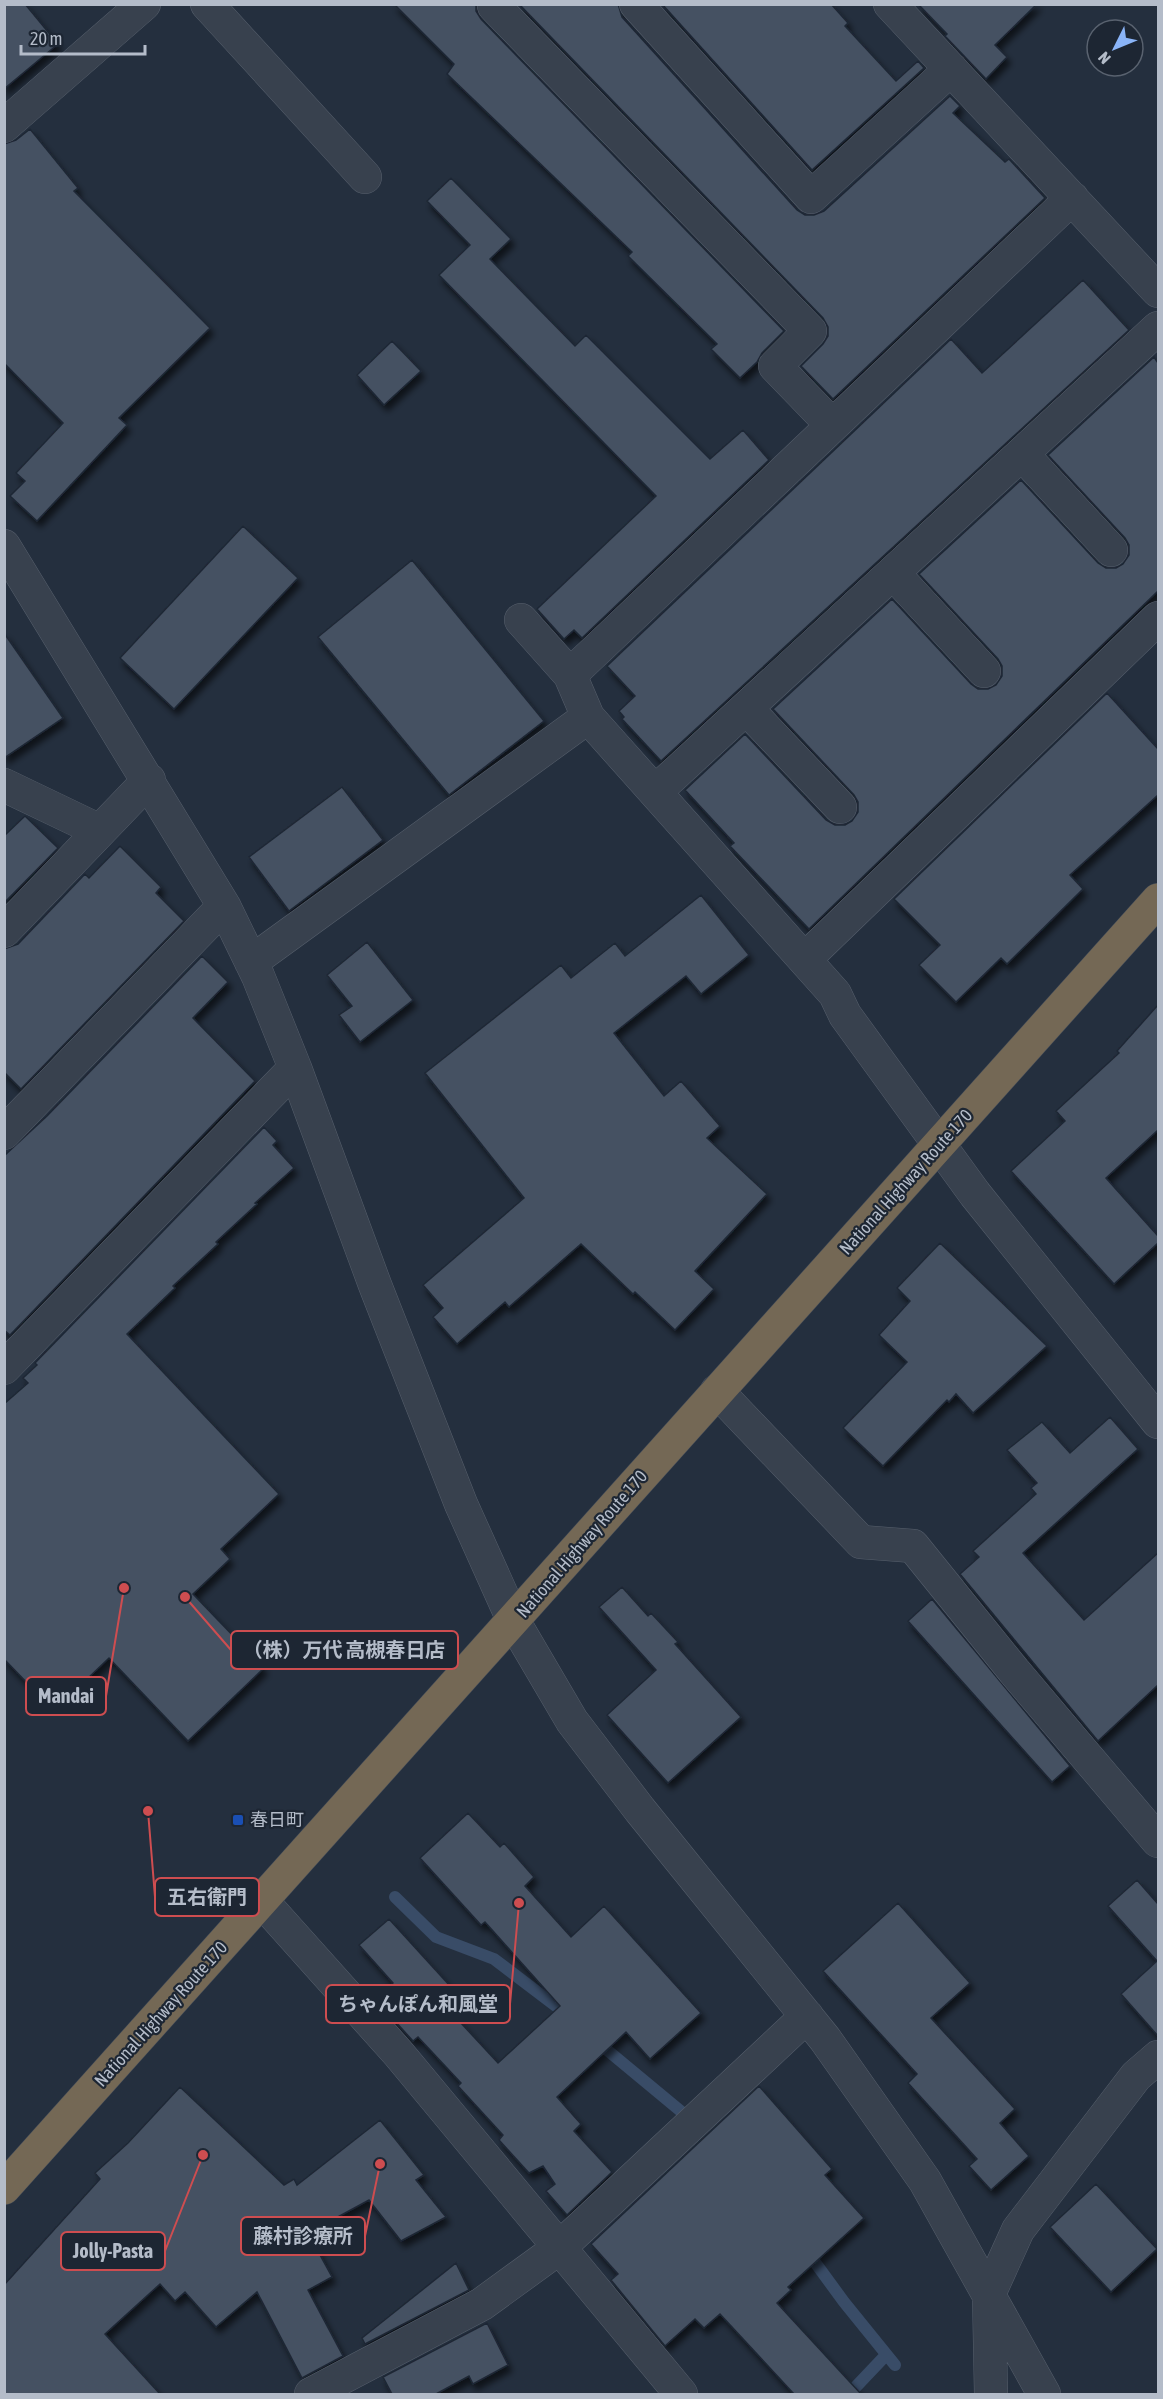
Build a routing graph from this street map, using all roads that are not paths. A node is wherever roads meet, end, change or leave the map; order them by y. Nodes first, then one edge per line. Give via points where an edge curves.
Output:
1 (144, 4) edge
2 (207, 4) edge
3 (636, 4) edge
4 (890, 4) edge
5 (494, 6) edge
6 (951, 69) junction
7 (4, 126) edge
8 (365, 177) dead end
9 (1072, 198) junction
10 (1158, 291) edge
11 (1158, 328) edge
12 (832, 425) junction
13 (1022, 454) junction
14 (4, 546) edge
15 (1111, 550) dead end
16 (893, 573) junction
17 (1158, 618) edge
18 (521, 620) dead end
19 (984, 671) dead end
20 (570, 675) junction
21 (746, 708) junction
22 (588, 717) junction
23 (149, 780) junction
24 (4, 785) edge
25 (655, 792) junction
26 (840, 807) dead end
27 (100, 831) junction
28 (1158, 900) edge
29 (224, 906) junction
30 (4, 931) edge
31 (805, 959) junction
32 (251, 962) junction
33 (295, 1068) junction
34 (4, 1133) edge
35 (940, 1144) junction
36 (4, 1368) edge
37 (717, 1391) junction
38 (1158, 1422) edge
39 (514, 1622) junction
40 (1158, 1841) edge
41 (262, 1901) junction
42 (807, 2016) junction
43 (1158, 2057) edge
44 (4, 2188) edge
45 (559, 2248) junction
46 (989, 2294) junction
47 (311, 2394) edge
48 (681, 2394) edge
49 (991, 2394) edge
50 (1044, 2394) edge

1 - 7 street
2 - 8 street
3 - 6 street via 811,197
4 - 6 street
5 - 12 street via 810,331 775,366
6 - 9 street
9 - 10 street
9 - 12 street
11 - 13 street
12 - 20 street
13 - 15 street
13 - 16 street
14 - 23 street
16 - 19 street
16 - 21 street
17 - 31 street
18 - 20 street
20 - 22 street
21 - 25 street
21 - 26 street
22 - 25 street
22 - 32 street
23 - 27 street
23 - 29 street
24 - 27 street
25 - 31 street
27 - 30 street
28 - 35 highway, National Highway Route 170
29 - 32 street
29 - 34 street
31 - 35 street via 835,994 845,1015
32 - 33 street
33 - 36 street
33 - 39 street via 456,1493
35 - 37 highway, National Highway Route 170
35 - 38 street via 975,1194
37 - 39 highway, National Highway Route 170
37 - 40 street via 861,1542 913,1546
39 - 41 highway, National Highway Route 170
39 - 42 street via 572,1721
41 - 44 highway, National Highway Route 170
41 - 45 street via 398,2053
42 - 45 street
42 - 46 street via 925,2181
43 - 46 street via 1137,2076 1018,2230
45 - 47 street via 482,2304
45 - 48 street
46 - 49 street
46 - 50 street

